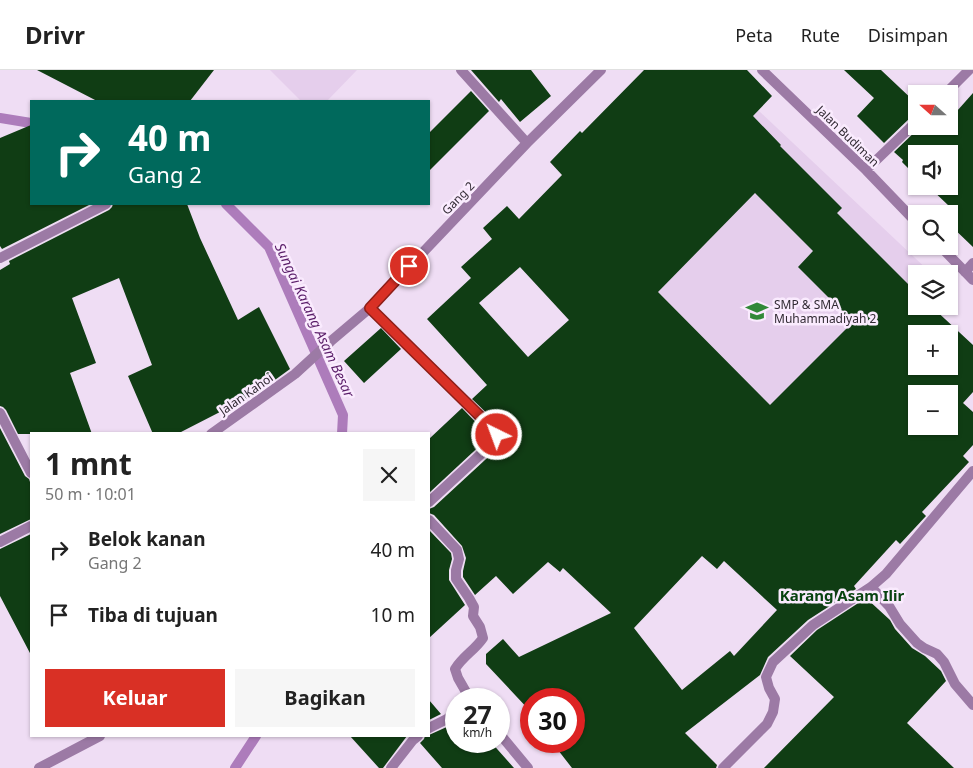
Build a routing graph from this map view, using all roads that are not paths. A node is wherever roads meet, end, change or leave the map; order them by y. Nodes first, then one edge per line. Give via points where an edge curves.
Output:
1 (461, 70) edge
2 (601, 70) edge
3 (762, 70) edge
4 (969, 70) edge
5 (954, 85) edge
6 (908, 130) edge
7 (527, 143) junction
8 (866, 170) junction
9 (104, 205) edge
10 (908, 214) edge
11 (949, 255) edge
12 (0, 258) edge
13 (973, 263) edge
14 (965, 272) junction
15 (973, 280) edge
16 (370, 308) junction
17 (295, 374) joint
18 (0, 413) edge
19 (214, 432) edge
20 (30, 471) edge
21 (973, 471) edge
22 (430, 501) edge
23 (430, 521) edge
24 (30, 527) edge
25 (0, 542) edge
26 (871, 587) junction
27 (464, 688) edge
28 (973, 706) edge
29 (445, 720) edge
30 (430, 727) edge
31 (98, 737) edge
32 (417, 737) edge
33 (510, 746) edge
34 (39, 768) edge
35 (391, 768) edge
36 (528, 768) edge
37 (723, 768) edge

1 - 7 street
2 - 7 street, Gang 2
3 - 8 street, Jalan Budiman
4 - 5 street
6 - 8 street
7 - 16 street, Gang 2
8 - 10 street, Jalan Budiman
9 - 12 street
11 - 14 street
13 - 14 street
14 - 15 street
16 - 17 street, Gang 2
16 - 22 street via 497,435 493,443
17 - 19 street, Jalan Kahoi
18 - 20 street
21 - 26 street via 886,574
23 - 27 street via 458,550 456,579 474,607 473,616 483,638 455,669
24 - 25 street
26 - 28 street via 917,643 937,654 944,662 955,684
26 - 37 street via 813,625 773,662 766,677 776,699 773,712 767,724
29 - 30 street
31 - 34 street
32 - 35 street
33 - 36 street

